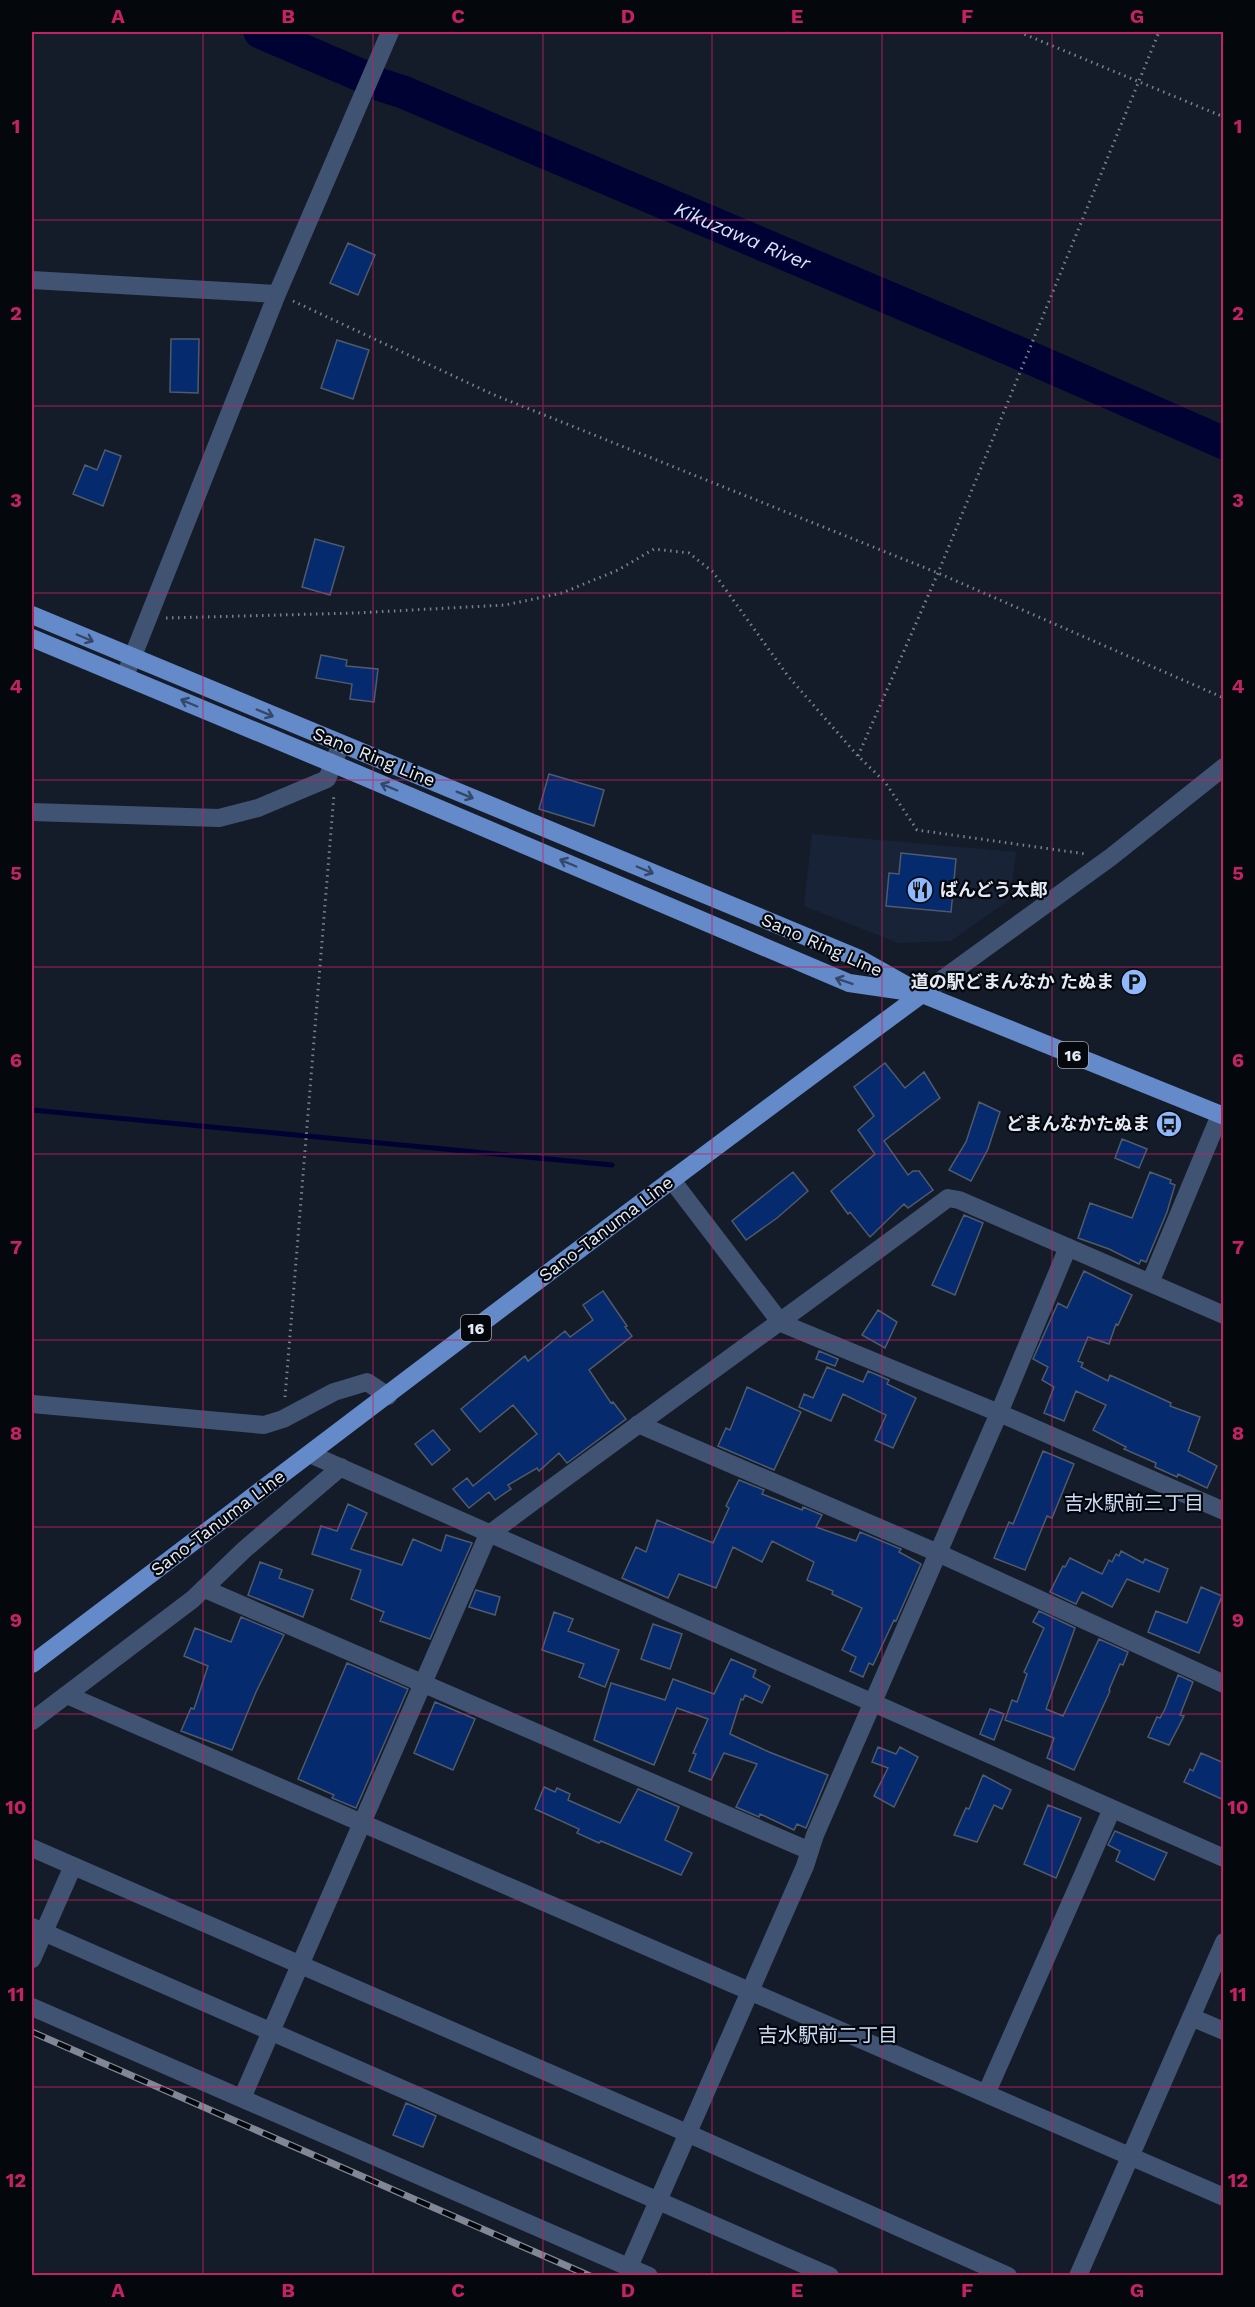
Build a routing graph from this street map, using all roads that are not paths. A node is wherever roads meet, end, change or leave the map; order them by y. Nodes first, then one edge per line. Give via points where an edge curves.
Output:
1 (390, 32) edge
2 (32, 280) edge
3 (277, 294) junction
4 (32, 615) edge
5 (32, 638) edge
6 (133, 658) junction
7 (125, 676) junction
8 (341, 744) junction
9 (1224, 767) edge
10 (330, 771) junction
11 (32, 812) edge
12 (922, 994) junction
13 (1222, 1116) edge
14 (671, 1179) junction
15 (1068, 1247) junction
16 (1150, 1283) junction
17 (1224, 1315) edge
18 (781, 1323) junction
19 (388, 1396) junction
20 (32, 1404) edge
21 (999, 1413) junction
22 (638, 1424) junction
23 (310, 1454) junction
24 (341, 1467) junction
25 (1224, 1511) edge
26 (490, 1533) junction
27 (938, 1553) junction
28 (205, 1589) junction
29 (32, 1664) edge
30 (423, 1683) junction
31 (1224, 1684) edge
32 (67, 1695) junction
33 (873, 1704) junction
34 (32, 1721) edge
35 (1112, 1809) junction
36 (362, 1823) junction
37 (32, 1848) edge
38 (810, 1851) junction
39 (1224, 1858) edge
40 (73, 1866) junction
41 (37, 1930) edge
42 (1224, 1942) edge
43 (32, 1959) edge
44 (300, 1965) junction
45 (750, 1991) junction
46 (32, 2007) edge
47 (1191, 2017) junction
48 (271, 2031) junction
49 (1224, 2031) edge
50 (986, 2094) junction
51 (242, 2098) junction
52 (687, 2133) junction
53 (1130, 2156) junction
54 (1224, 2197) edge
55 (658, 2200) junction
56 (629, 2267) junction
57 (649, 2276) edge
58 (830, 2276) edge
59 (1008, 2276) edge
60 (1078, 2276) edge

1 - 3 street
2 - 3 street
3 - 6 street
4 -> 6 main road, Sano Ring Line
5 - 7 main road, Sano Ring Line
6 - 7 street
6 -> 8 main road, Sano Ring Line
10 -> 7 main road, Sano Ring Line
8 - 10 street
8 -> 12 main road, Sano Ring Line via 860,959
9 - 12 street via 1111,857
10 - 11 street via 258,808 219,818
12 -> 10 main road, Sano Ring Line via 849,983
12 - 13 main road, 16
12 - 14 main road, Sano-Tanuma Line / 16
13 - 16 street
14 - 18 street
14 - 19 main road, Sano-Tanuma Line / 16
15 - 16 street
15 - 18 street via 948,1198
15 - 21 street
16 - 17 street
18 - 21 street
18 - 22 street
19 - 20 street via 367,1382 334,1392 264,1425
19 - 23 main road, Sano-Tanuma Line / 16
21 - 25 street
21 - 27 street
22 - 26 street
22 - 27 street
23 - 24 street
23 - 29 main road, Sano-Tanuma Line / 16
24 - 26 street
24 - 28 street via 245,1549
26 - 30 street
26 - 33 street
27 - 31 street
27 - 33 street
28 - 30 street
28 - 32 street
30 - 36 street
30 - 38 street
32 - 34 street
32 - 36 street
33 - 35 street
33 - 38 street
35 - 39 street
35 - 50 street
36 - 44 street
36 - 45 street
37 - 40 street
38 - 45 street
40 - 41 street
40 - 44 street
41 - 43 street
41 - 48 street
42 - 47 street
44 - 48 street
44 - 52 street
45 - 50 street
45 - 52 street
46 - 51 street
47 - 49 street
47 - 53 street
48 - 51 street
48 - 55 street
50 - 53 street
51 - 56 street
52 - 55 street
52 - 59 street
53 - 54 street
53 - 60 street
55 - 56 street
55 - 58 street
56 - 57 street

